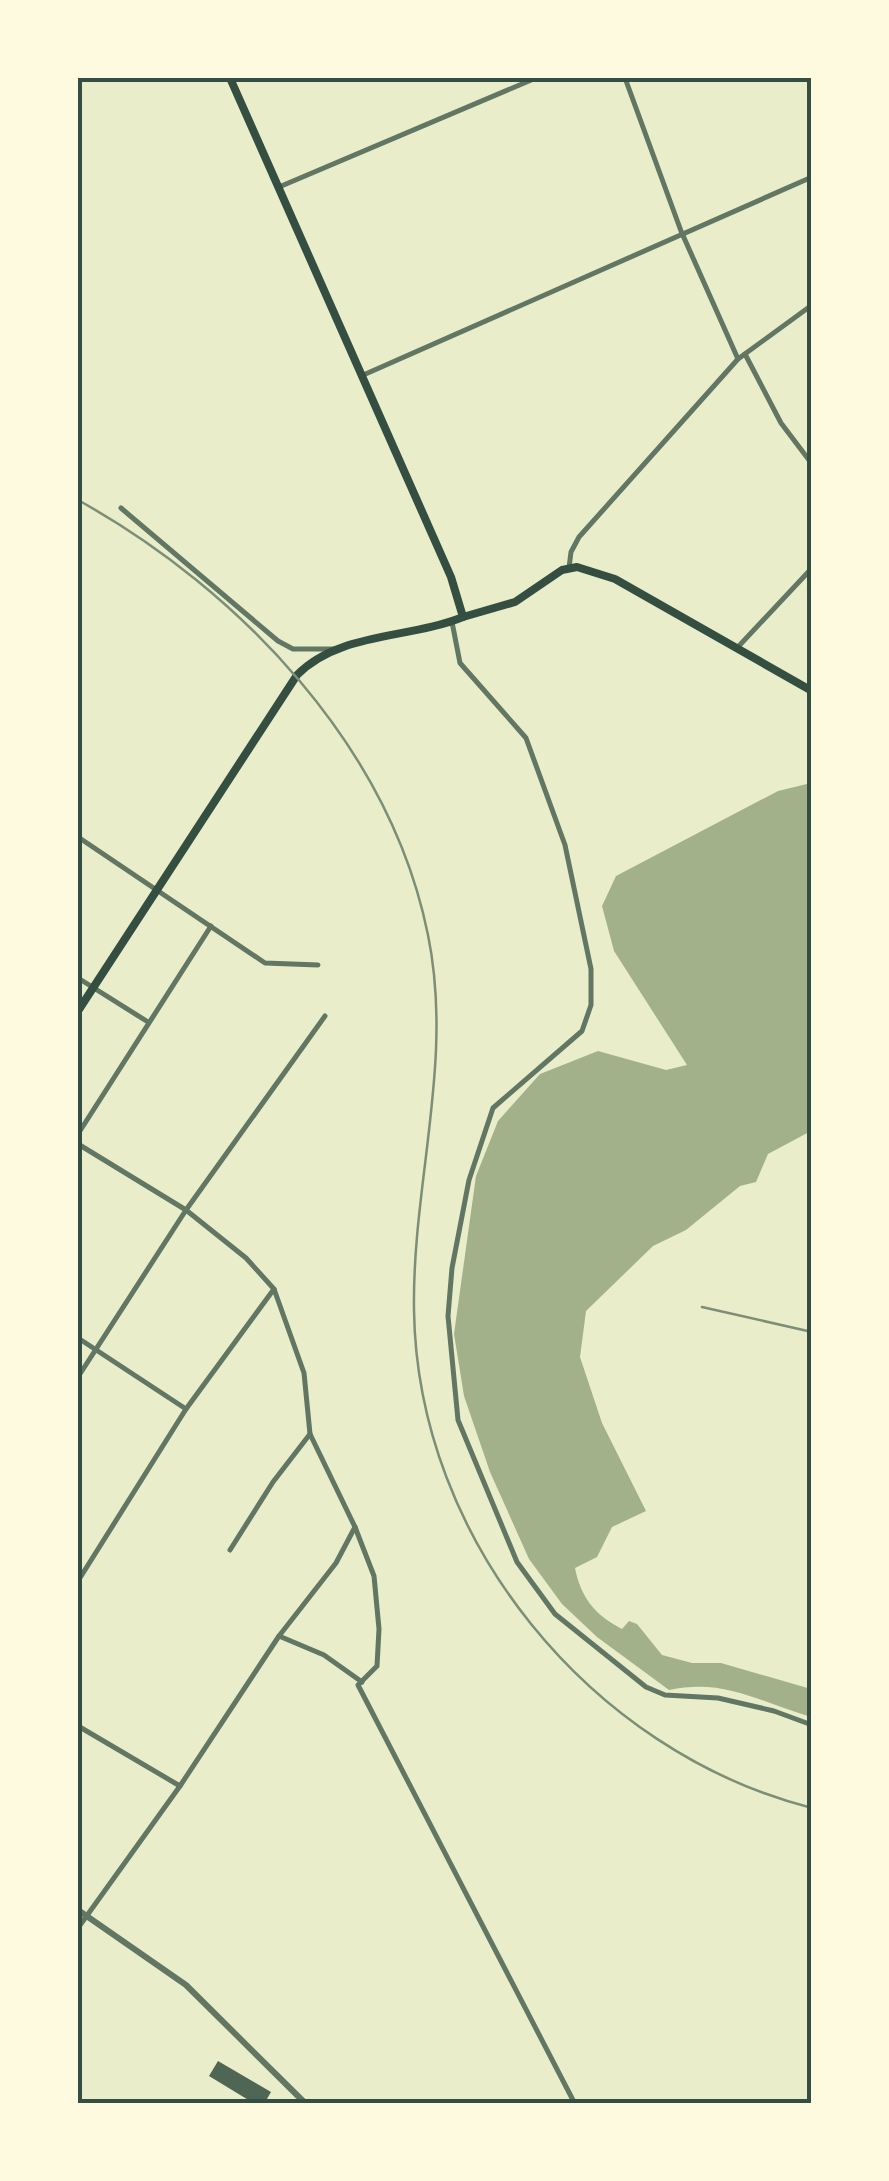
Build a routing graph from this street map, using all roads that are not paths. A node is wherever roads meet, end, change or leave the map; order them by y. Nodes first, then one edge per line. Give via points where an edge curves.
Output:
1 (230, 78) edge
2 (536, 78) edge
3 (625, 78) edge
4 (812, 178) edge
5 (279, 187) junction
6 (681, 232) junction
7 (812, 305) edge
8 (741, 356) junction
9 (361, 376) junction
10 (812, 464) edge
11 (121, 508) dead end
12 (569, 568) junction
13 (812, 568) edge
14 (463, 618) junction
15 (452, 622) junction
16 (337, 648) junction
17 (735, 650) junction
18 (812, 691) edge
19 (78, 837) edge
20 (158, 891) junction
21 (211, 926) junction
22 (318, 965) dead end
23 (78, 978) edge
24 (93, 988) junction
25 (78, 1012) edge
26 (325, 1016) dead end
27 (148, 1022) junction
28 (78, 1134) edge
29 (78, 1144) edge
30 (186, 1210) junction
31 (274, 1288) junction
32 (78, 1338) edge
33 (96, 1350) junction
34 (78, 1377) edge
35 (186, 1409) junction
36 (310, 1434) junction
37 (356, 1526) junction
38 (230, 1550) dead end
39 (78, 1581) edge
40 (279, 1636) junction
41 (362, 1682) junction
42 (812, 1725) edge
43 (78, 1726) edge
44 (180, 1786) junction
45 (78, 1910) edge
46 (86, 1915) junction
47 (78, 1928) edge
48 (306, 2104) edge
49 (575, 2104) edge

1 - 5 main road
2 - 5 street
3 - 6 street
4 - 6 street
5 - 9 main road
6 - 8 street
6 - 9 street
7 - 8 street
8 - 10 street
8 - 12 street via 580,537
9 - 14 main road via 452,577
11 - 16 street via 278,641 293,649
12 - 14 main road via 514,602
12 - 17 main road via 614,578
13 - 17 street
14 - 15 main road
15 - 16 main road
15 - 42 street via 460,664 526,738 565,845 591,968 582,1031 493,1108 469,1180 448,1316 458,1420 517,1562 555,1614 646,1687 774,1710
16 - 20 main road via 296,675
17 - 18 main road
19 - 20 street
20 - 21 street
20 - 24 main road
21 - 22 street via 265,962
21 - 27 street
23 - 24 street
24 - 25 main road
24 - 27 street
26 - 30 street
27 - 28 street
29 - 30 street
30 - 31 street
30 - 33 street
31 - 35 street
31 - 36 street via 304,1374
32 - 33 street
33 - 34 street
33 - 35 street
35 - 39 street
36 - 37 street
36 - 38 street
37 - 40 street
37 - 41 street via 374,1576 379,1630 376,1666
40 - 41 street via 324,1655
40 - 44 street
41 - 49 street
43 - 44 street
44 - 46 street
45 - 46 street
46 - 47 street
46 - 48 street via 186,1985

